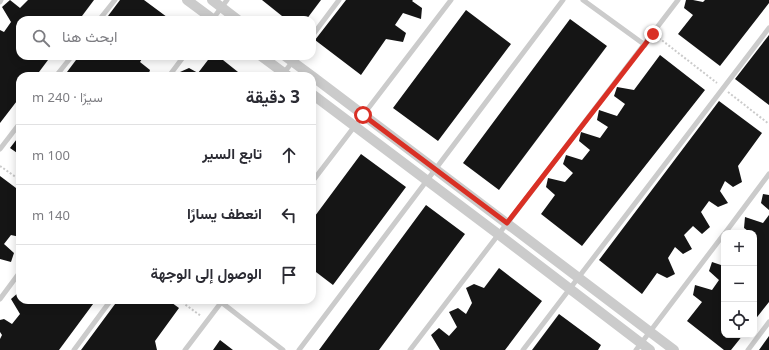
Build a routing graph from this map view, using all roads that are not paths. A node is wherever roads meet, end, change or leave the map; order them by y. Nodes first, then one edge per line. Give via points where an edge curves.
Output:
1 (115, 0) edge
2 (187, 0) edge
3 (212, 0) edge
4 (339, 0) edge
5 (451, 0) edge
6 (563, 0) edge
7 (583, 0) edge
8 (678, 0) edge
9 (224, 4) edge
10 (103, 16) edge
11 (207, 16) edge
12 (215, 16) edge
13 (234, 16) edge
14 (769, 28) edge
15 (316, 31) edge
16 (645, 45) junction
17 (69, 60) edge
18 (181, 60) edge
19 (266, 60) edge
20 (291, 60) edge
21 (294, 60) edge
22 (59, 72) edge
23 (172, 72) edge
24 (281, 72) edge
25 (286, 72) edge
26 (308, 72) edge
27 (316, 79) edge
28 (316, 97) edge
29 (363, 115) junction
30 (354, 126) junction
31 (16, 128) edge
32 (0, 149) edge
33 (435, 169) junction
34 (769, 174) edge
35 (316, 177) edge
36 (427, 181) junction
37 (507, 223) junction
38 (726, 230) edge
39 (498, 234) junction
40 (721, 237) edge
41 (16, 277) edge
42 (578, 278) junction
43 (570, 289) junction
44 (0, 299) edge
45 (108, 304) edge
46 (220, 304) edge
47 (226, 304) edge
48 (769, 322) edge
49 (650, 332) junction
50 (639, 347) edge
51 (74, 350) edge
52 (185, 350) edge
53 (283, 350) edge
54 (299, 350) edge
55 (410, 350) edge
56 (523, 350) edge
57 (650, 350) edge
58 (674, 350) edge
59 (748, 350) edge

1 - 10 lane
2 - 11 street
3 - 9 street
4 - 15 lane
5 - 29 lane
6 - 33 lane
7 - 16 lane
8 - 16 lane
9 - 12 lane
9 - 13 street
14 - 42 lane
16 - 37 lane
17 - 22 lane
18 - 23 lane
19 - 24 street
20 - 25 lane
21 - 26 street
27 - 29 street
28 - 30 street
29 - 30 lane
29 - 33 street
30 - 35 lane
30 - 36 street
31 - 32 lane
33 - 36 lane
33 - 37 street
34 - 38 lane
36 - 39 street
36 - 54 lane
37 - 39 lane
37 - 42 street
39 - 43 street
39 - 55 lane
40 - 49 lane
41 - 44 lane
42 - 43 lane
42 - 49 street
43 - 50 street
43 - 56 lane
45 - 51 lane
46 - 52 lane
47 - 53 lane
48 - 59 lane
49 - 50 lane
49 - 58 street
50 - 57 street

